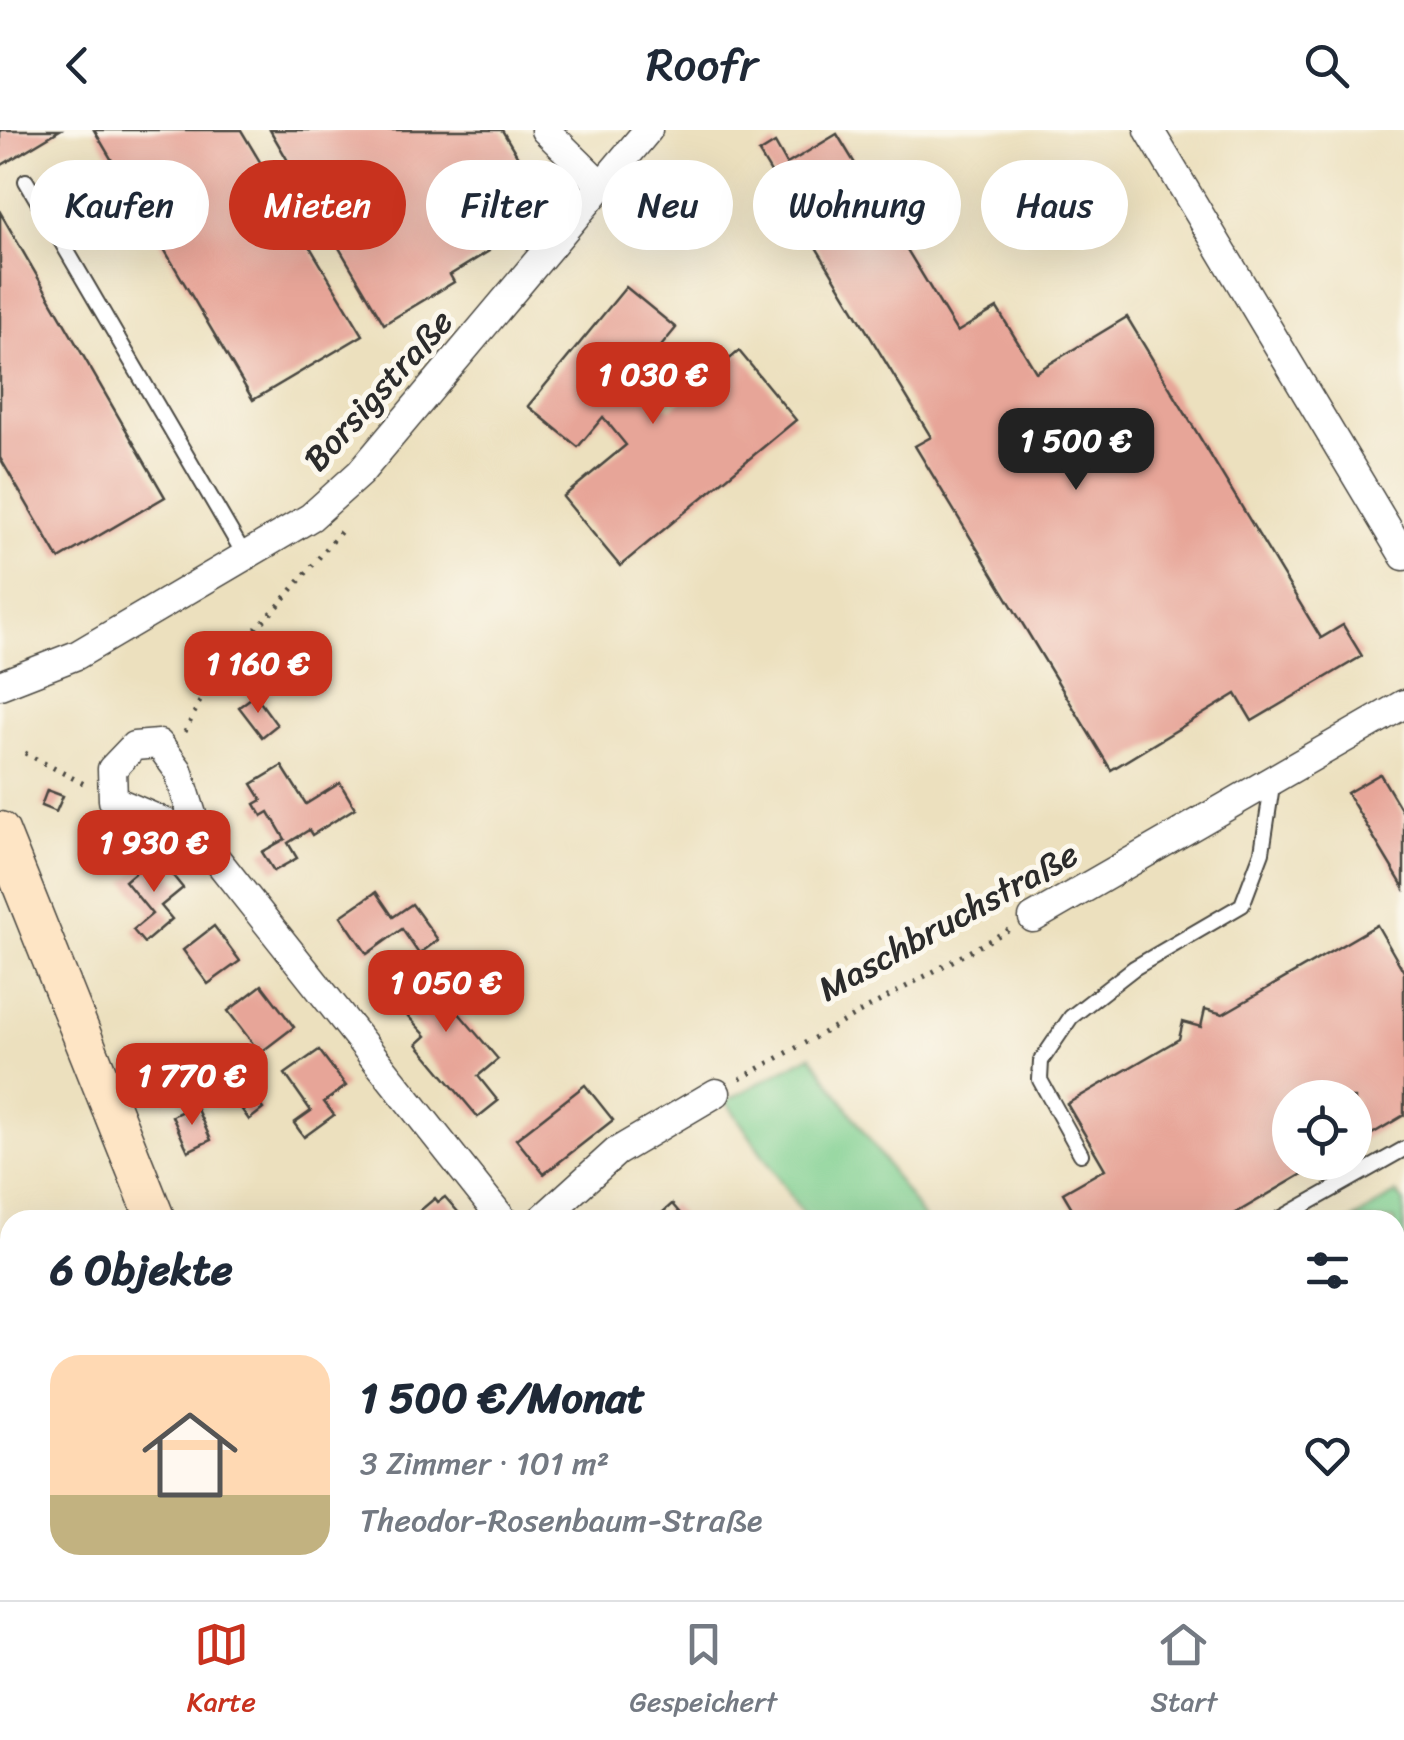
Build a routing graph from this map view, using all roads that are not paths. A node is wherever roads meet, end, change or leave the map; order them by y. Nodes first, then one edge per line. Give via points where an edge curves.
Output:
1 (545, 130) edge
2 (648, 130) edge
3 (1149, 130) edge
4 (623, 160) edge
5 (26, 181) dead end
6 (602, 186) joint
7 (245, 556) junction
8 (1404, 556) edge
9 (0, 686) edge
10 (1404, 704) edge
11 (1274, 778) junction
12 (0, 831) edge
13 (198, 837) junction
14 (1032, 918) road end
15 (716, 1092) road end
16 (1404, 1150) edge
17 (1081, 1154) dead end
18 (152, 1210) edge
19 (495, 1210) edge
20 (552, 1210) edge
21 (1296, 1210) edge

1 - 6 street
2 - 4 street, Borsigstraße
3 - 8 street
5 - 7 lane
6 - 7 street, Borsigstraße via 360,474 311,517
7 - 9 street, Borsigstraße via 77,655
10 - 11 street, Maschbruchstraße
11 - 14 street, Maschbruchstraße
11 - 17 lane via 1262,852 1242,905 1134,968 1071,1017 1041,1061 1040,1080
12 - 18 main road
13 - 13 street via 113,800 112,768 134,746 159,744 178,770
13 - 19 street
15 - 20 street via 616,1152
16 - 21 lane

